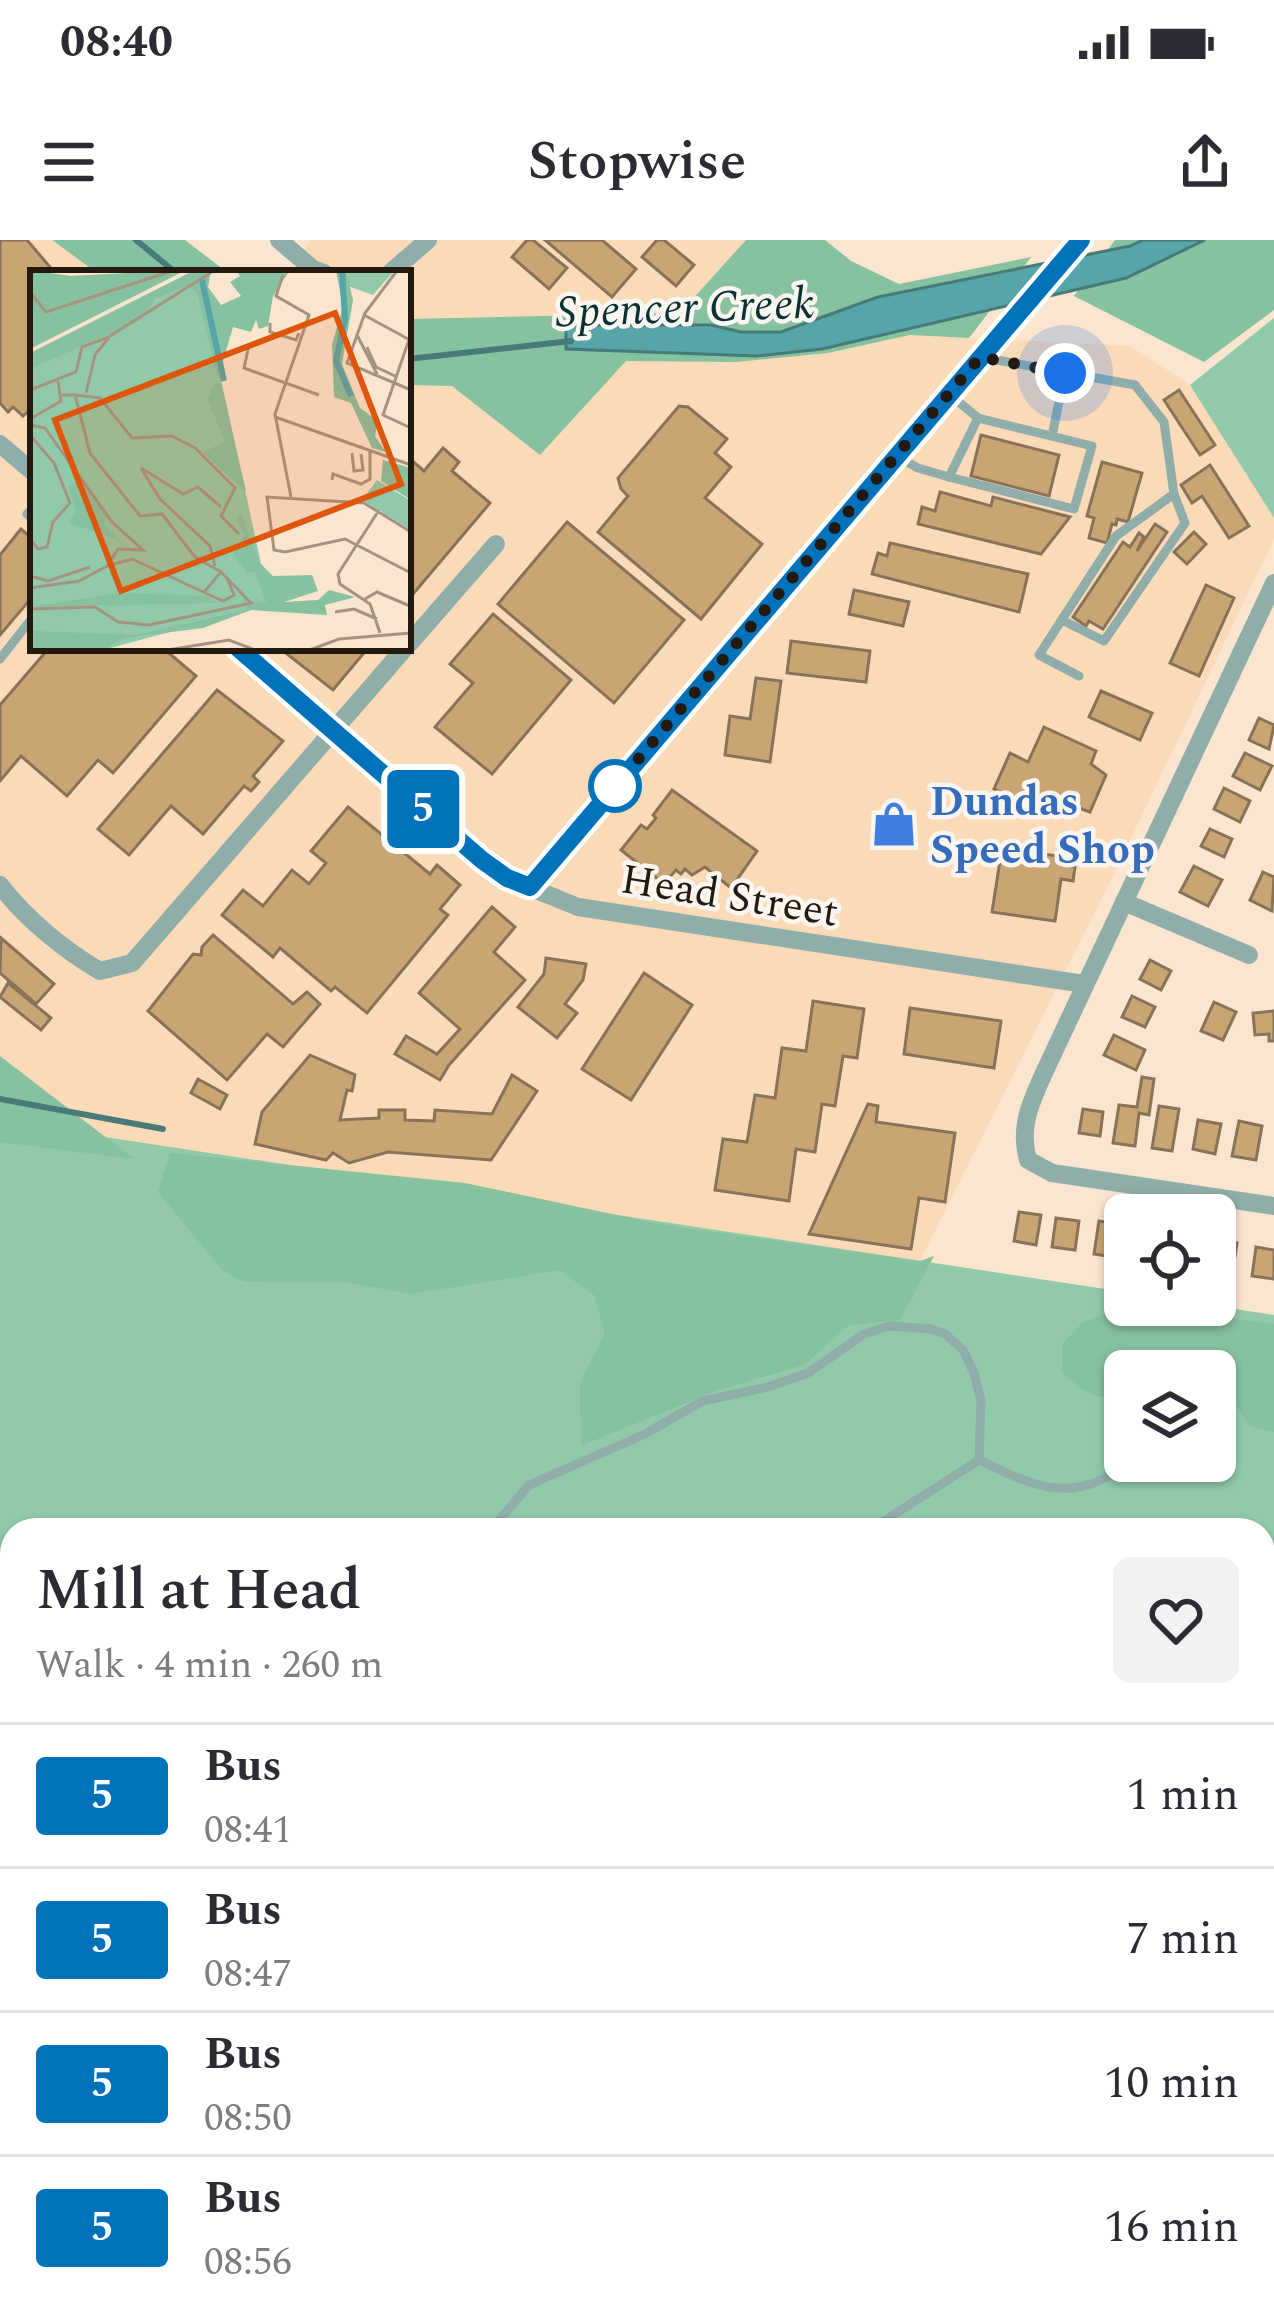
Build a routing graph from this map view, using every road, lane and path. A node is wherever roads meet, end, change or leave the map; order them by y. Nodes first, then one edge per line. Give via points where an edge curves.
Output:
1 (279, 240) edge
2 (428, 240) edge
3 (1081, 240) edge
4 (316, 270) edge
5 (394, 270) edge
6 (980, 357) junction
7 (1065, 373) junction
8 (949, 394) junction
9 (978, 418) junction
10 (1052, 436) junction
11 (0, 444) edge
12 (896, 456) junction
13 (30, 469) edge
14 (949, 478) junction
15 (1174, 494) junction
16 (496, 544) dead end
17 (1274, 583) edge
18 (1062, 620) junction
19 (30, 621) edge
20 (411, 641) edge
21 (241, 651) edge
22 (403, 651) edge
23 (0, 658) edge
24 (1079, 676) dead end
25 (334, 732) junction
26 (0, 885) edge
27 (530, 887) junction
28 (1124, 902) junction
29 (1250, 955) dead end
30 (1084, 984) junction
31 (1274, 1206) edge
32 (980, 1445) junction
33 (979, 1460) junction
34 (1001, 1471) junction
35 (1104, 1480) edge
36 (500, 1518) edge
37 (889, 1518) edge

1 - 4 street
2 - 5 street
3 - 6 street
6 - 7 lane
6 - 8 street
7 - 10 lane
7 - 15 lane via 1135,386 1164,422
8 - 9 lane
8 - 12 street
9 - 10 lane
9 - 14 lane
10 - 14 lane via 1091,446 1074,509
11 - 13 street
12 - 14 lane
12 - 27 street
15 - 18 lane via 1116,536
15 - 18 lane via 1185,523 1104,640
16 - 20 street
17 - 28 street
18 - 24 lane via 1039,655
19 - 23 lane
21 - 25 street, Head Street
22 - 25 street
25 - 26 street via 132,963 100,971
25 - 27 street, Head Street via 482,860
27 - 30 street, Head Street via 578,907
28 - 29 street
28 - 30 street
30 - 31 street via 1027,1112 1028,1160 1052,1173
32 - 33 lane
32 - 34 lane
32 - 36 lane via 976,1382 956,1342 921,1327 882,1327 808,1373 703,1401 529,1485
33 - 34 lane
33 - 37 lane
34 - 35 lane via 1078,1489

